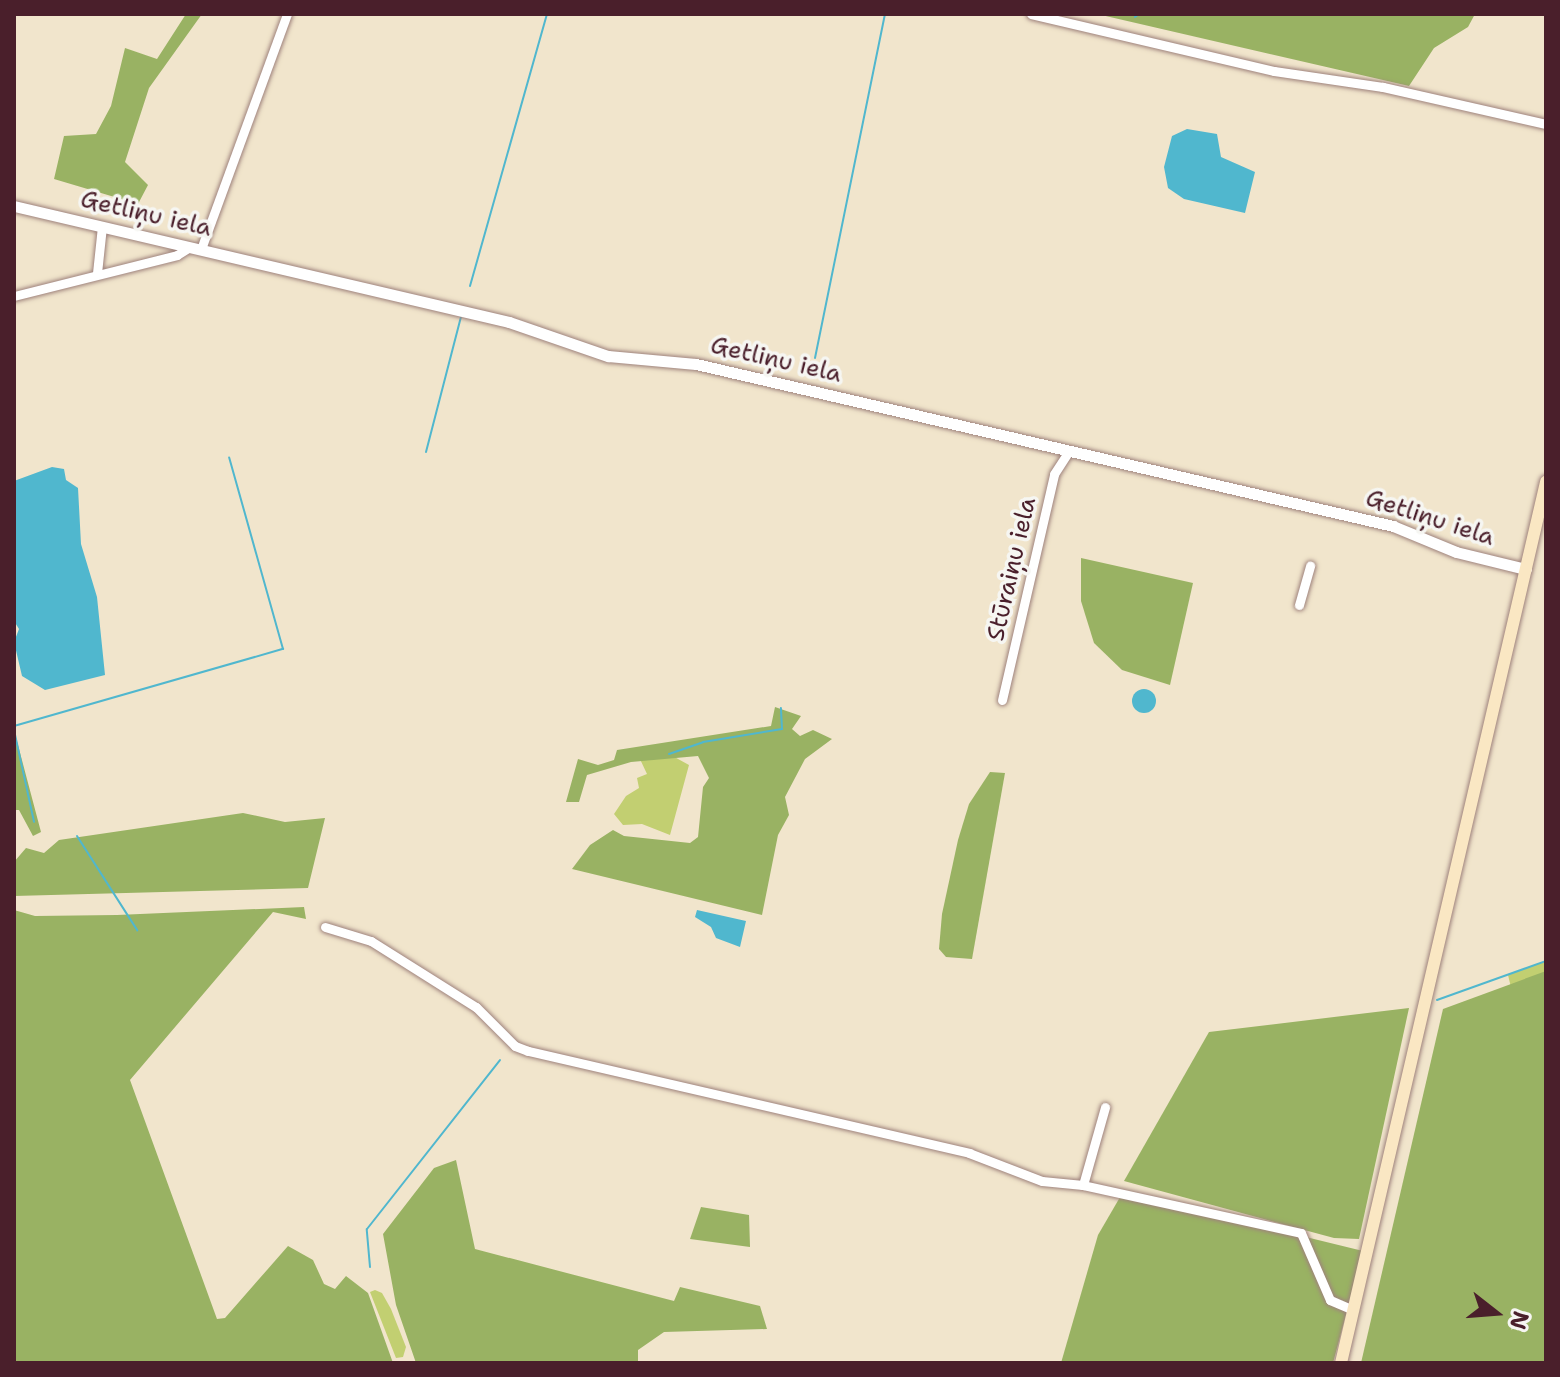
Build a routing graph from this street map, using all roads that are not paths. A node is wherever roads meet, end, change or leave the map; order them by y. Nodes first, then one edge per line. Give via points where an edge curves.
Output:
1 (287, 14) edge
2 (1031, 14) edge
3 (1546, 124) edge
4 (14, 206) edge
5 (102, 226) junction
6 (196, 248) junction
7 (97, 273) junction
8 (14, 296) edge
9 (1069, 451) junction
10 (1546, 482) edge
11 (1310, 566) dead end
12 (1526, 569) junction
13 (1299, 605) dead end
14 (1002, 700) dead end
15 (325, 927) dead end
16 (1105, 1107) dead end
17 (1083, 1185) junction
18 (1353, 1310) junction
19 (1341, 1363) edge

1 - 6 street
2 - 3 street via 1244,64 1383,87
4 - 5 street, Getliņu iela
5 - 6 street, Getliņu iela
5 - 7 street
6 - 7 street
6 - 9 street, Getliņu iela via 509,322 608,356 696,364
7 - 8 street
9 - 12 street, Getliņu iela via 1393,526 1456,552
9 - 14 street, Stūraiņu iela via 1054,474
10 - 12 main road
11 - 13 street
12 - 18 main road
15 - 17 street via 371,941 476,1007 515,1046 528,1051 969,1153 1042,1181
16 - 17 street
17 - 18 street via 1301,1233 1330,1300
18 - 19 main road

